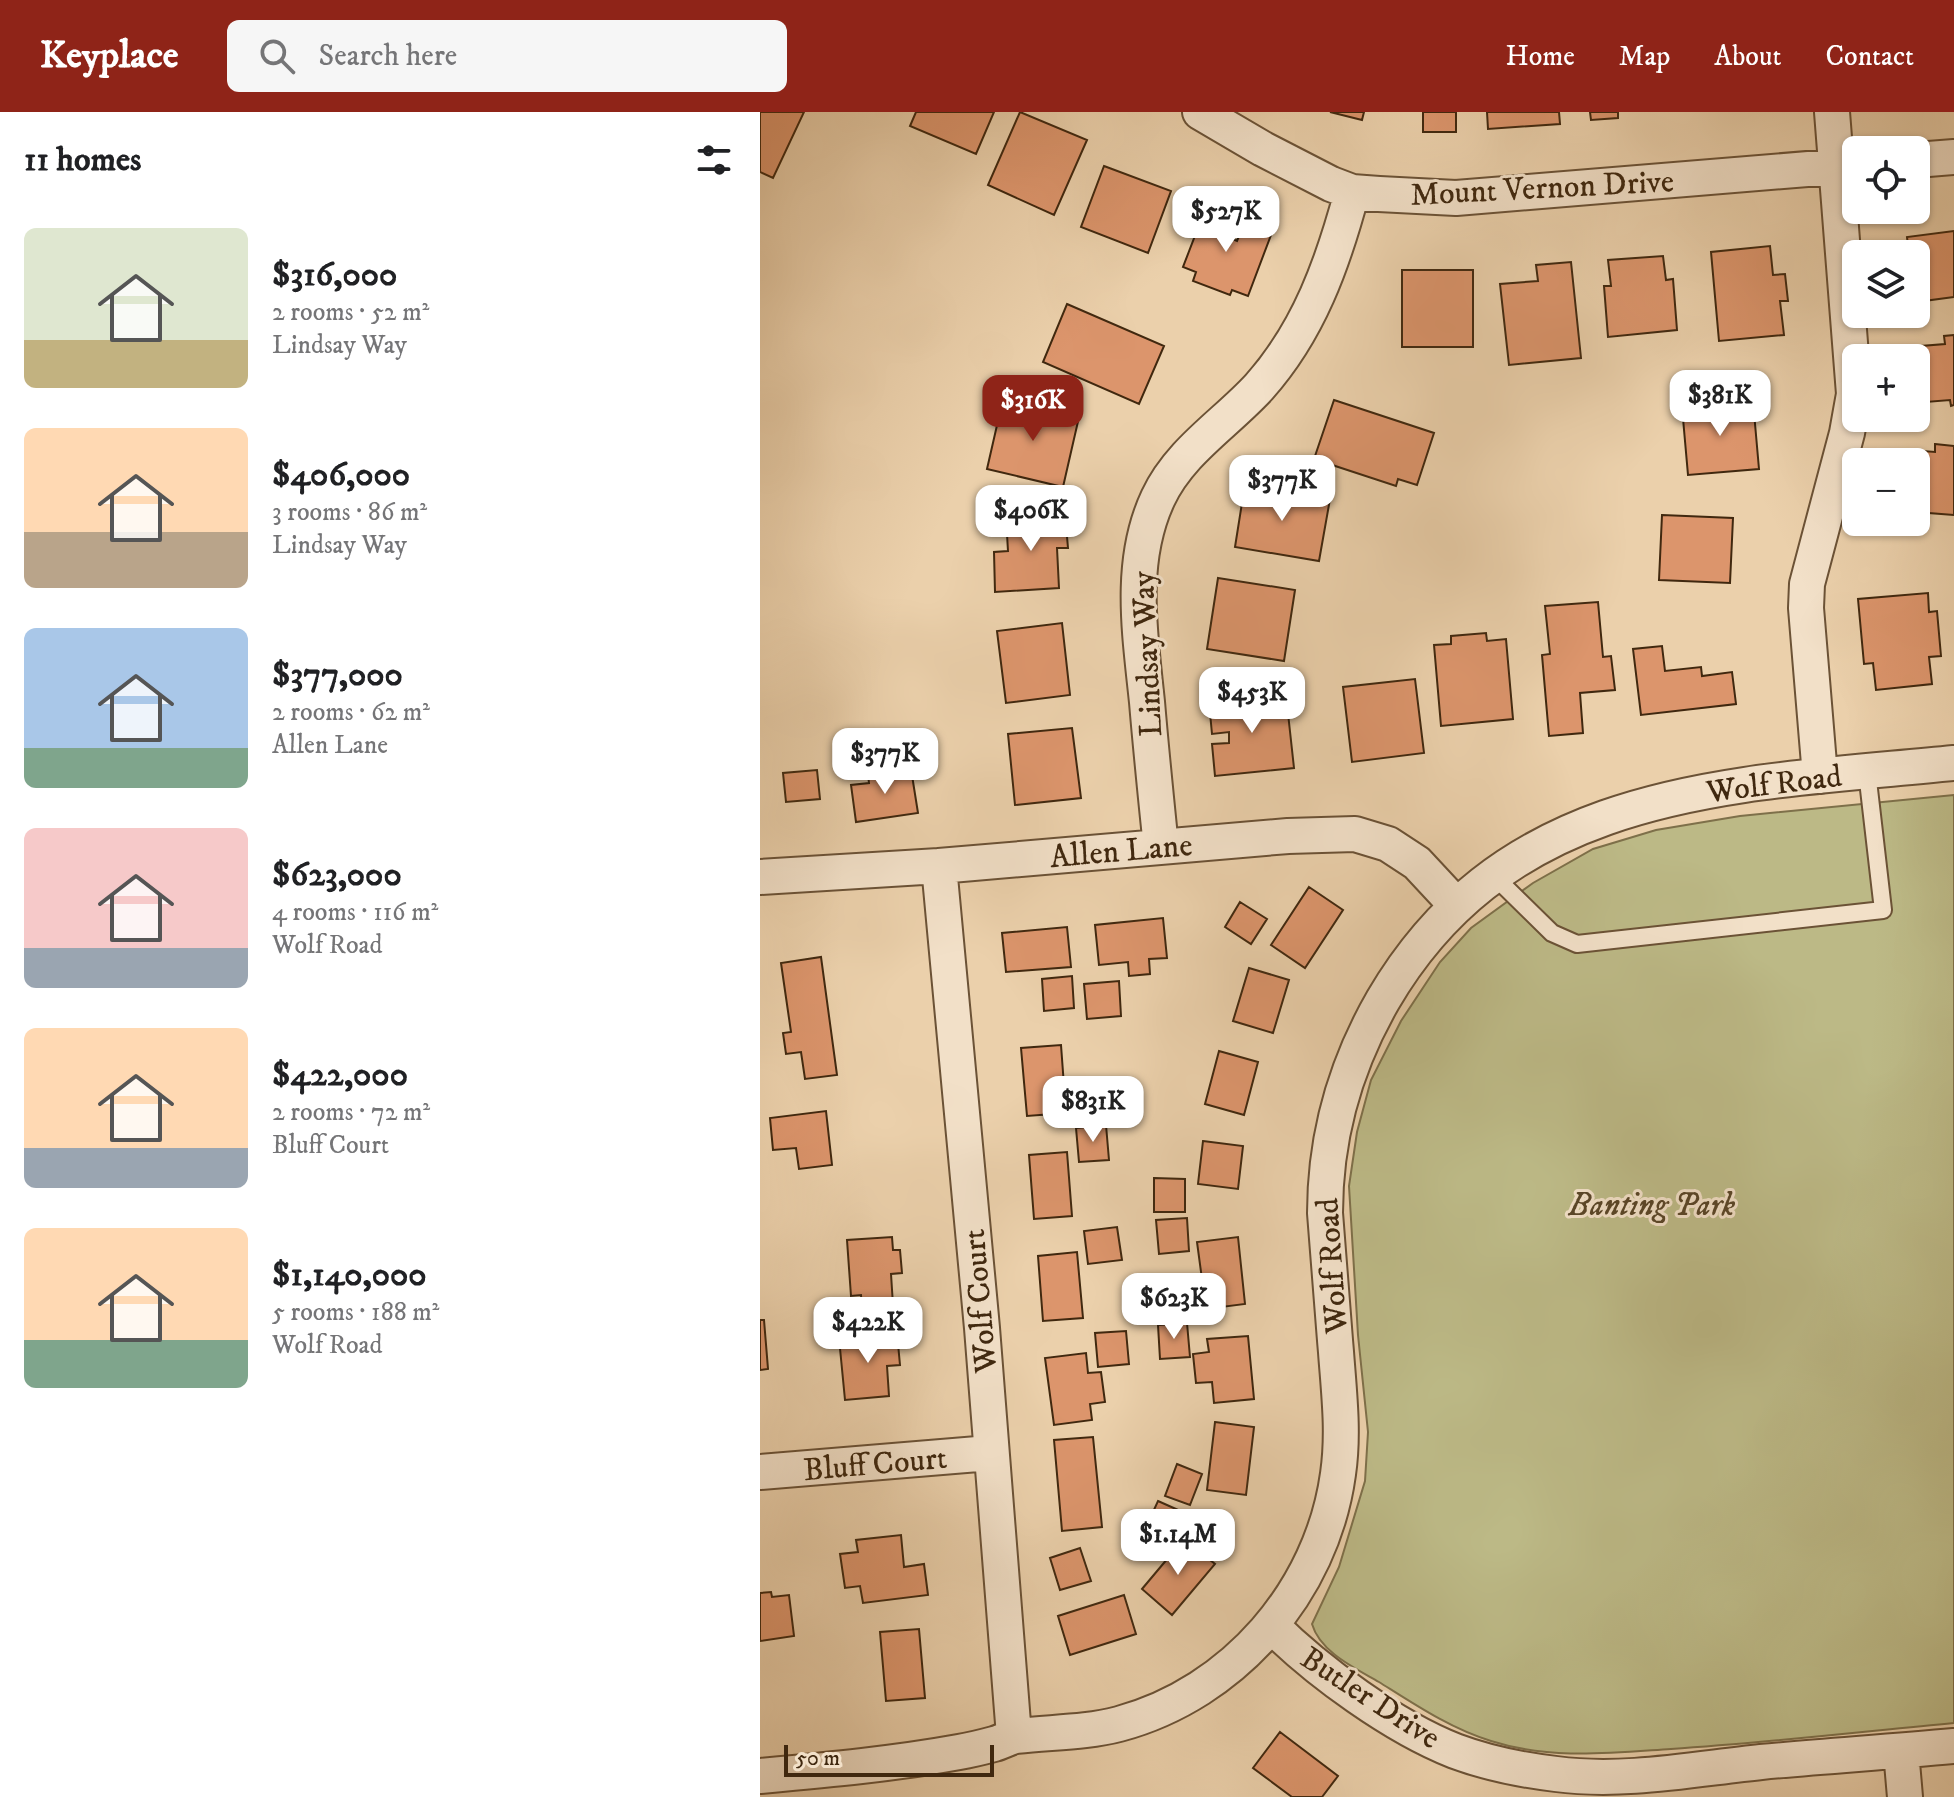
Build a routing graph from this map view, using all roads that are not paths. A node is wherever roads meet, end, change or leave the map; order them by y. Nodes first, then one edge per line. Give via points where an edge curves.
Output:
1 (1200, 112) edge
2 (1832, 112) edge
3 (1842, 151) edge
4 (1954, 157) edge
5 (1930, 159) edge
6 (1842, 166) edge
7 (1352, 192) junction
8 (1848, 224) edge
9 (1954, 763) edge
10 (1867, 772) junction
11 (1820, 776) junction
12 (1161, 847) junction
13 (939, 866) junction
14 (1494, 876) junction
15 (760, 877) edge
16 (1457, 906) junction
17 (990, 1453) junction
18 (760, 1472) edge
19 (1271, 1625) junction
20 (1014, 1736) junction
21 (1954, 1746) edge
22 (1901, 1751) junction
23 (760, 1776) edge
24 (1518, 1783) edge
25 (1905, 1797) edge

1 - 7 street, Mount Vernon Drive
2 - 3 street
4 - 5 street
6 - 7 street, Mount Vernon Drive via 1456,198
7 - 12 street, Lindsay Way via 1336,253 1305,322 1260,385 1183,458 1159,496 1144,536 1140,633
8 - 11 street via 1854,394 1807,584
9 - 10 street, Wolf Road
10 - 11 street, Wolf Road
10 - 14 lane via 1883,910 1577,944 1552,933
11 - 14 street, Wolf Road via 1659,800 1600,818 1548,841
12 - 13 street, Allen Lane
12 - 16 street, Allen Lane via 1355,834 1388,844 1417,863
13 - 15 street, Allen Lane
13 - 17 street, Wolf Court
14 - 16 street, Wolf Road
16 - 19 street, Wolf Road via 1395,981 1363,1035 1341,1094 1325,1183 1340,1406 1338,1473 1312,1561
17 - 18 street, Bluff Court
17 - 20 street, Wolf Court
19 - 20 street, Wolf Road via 1215,1678 1155,1711 1094,1730
19 - 24 street, Butler Drive via 1400,1723
20 - 23 street, Wolf Road via 909,1760
21 - 22 street, Butler Drive
22 - 24 street, Butler Drive via 1628,1775 1558,1775
22 - 25 street

